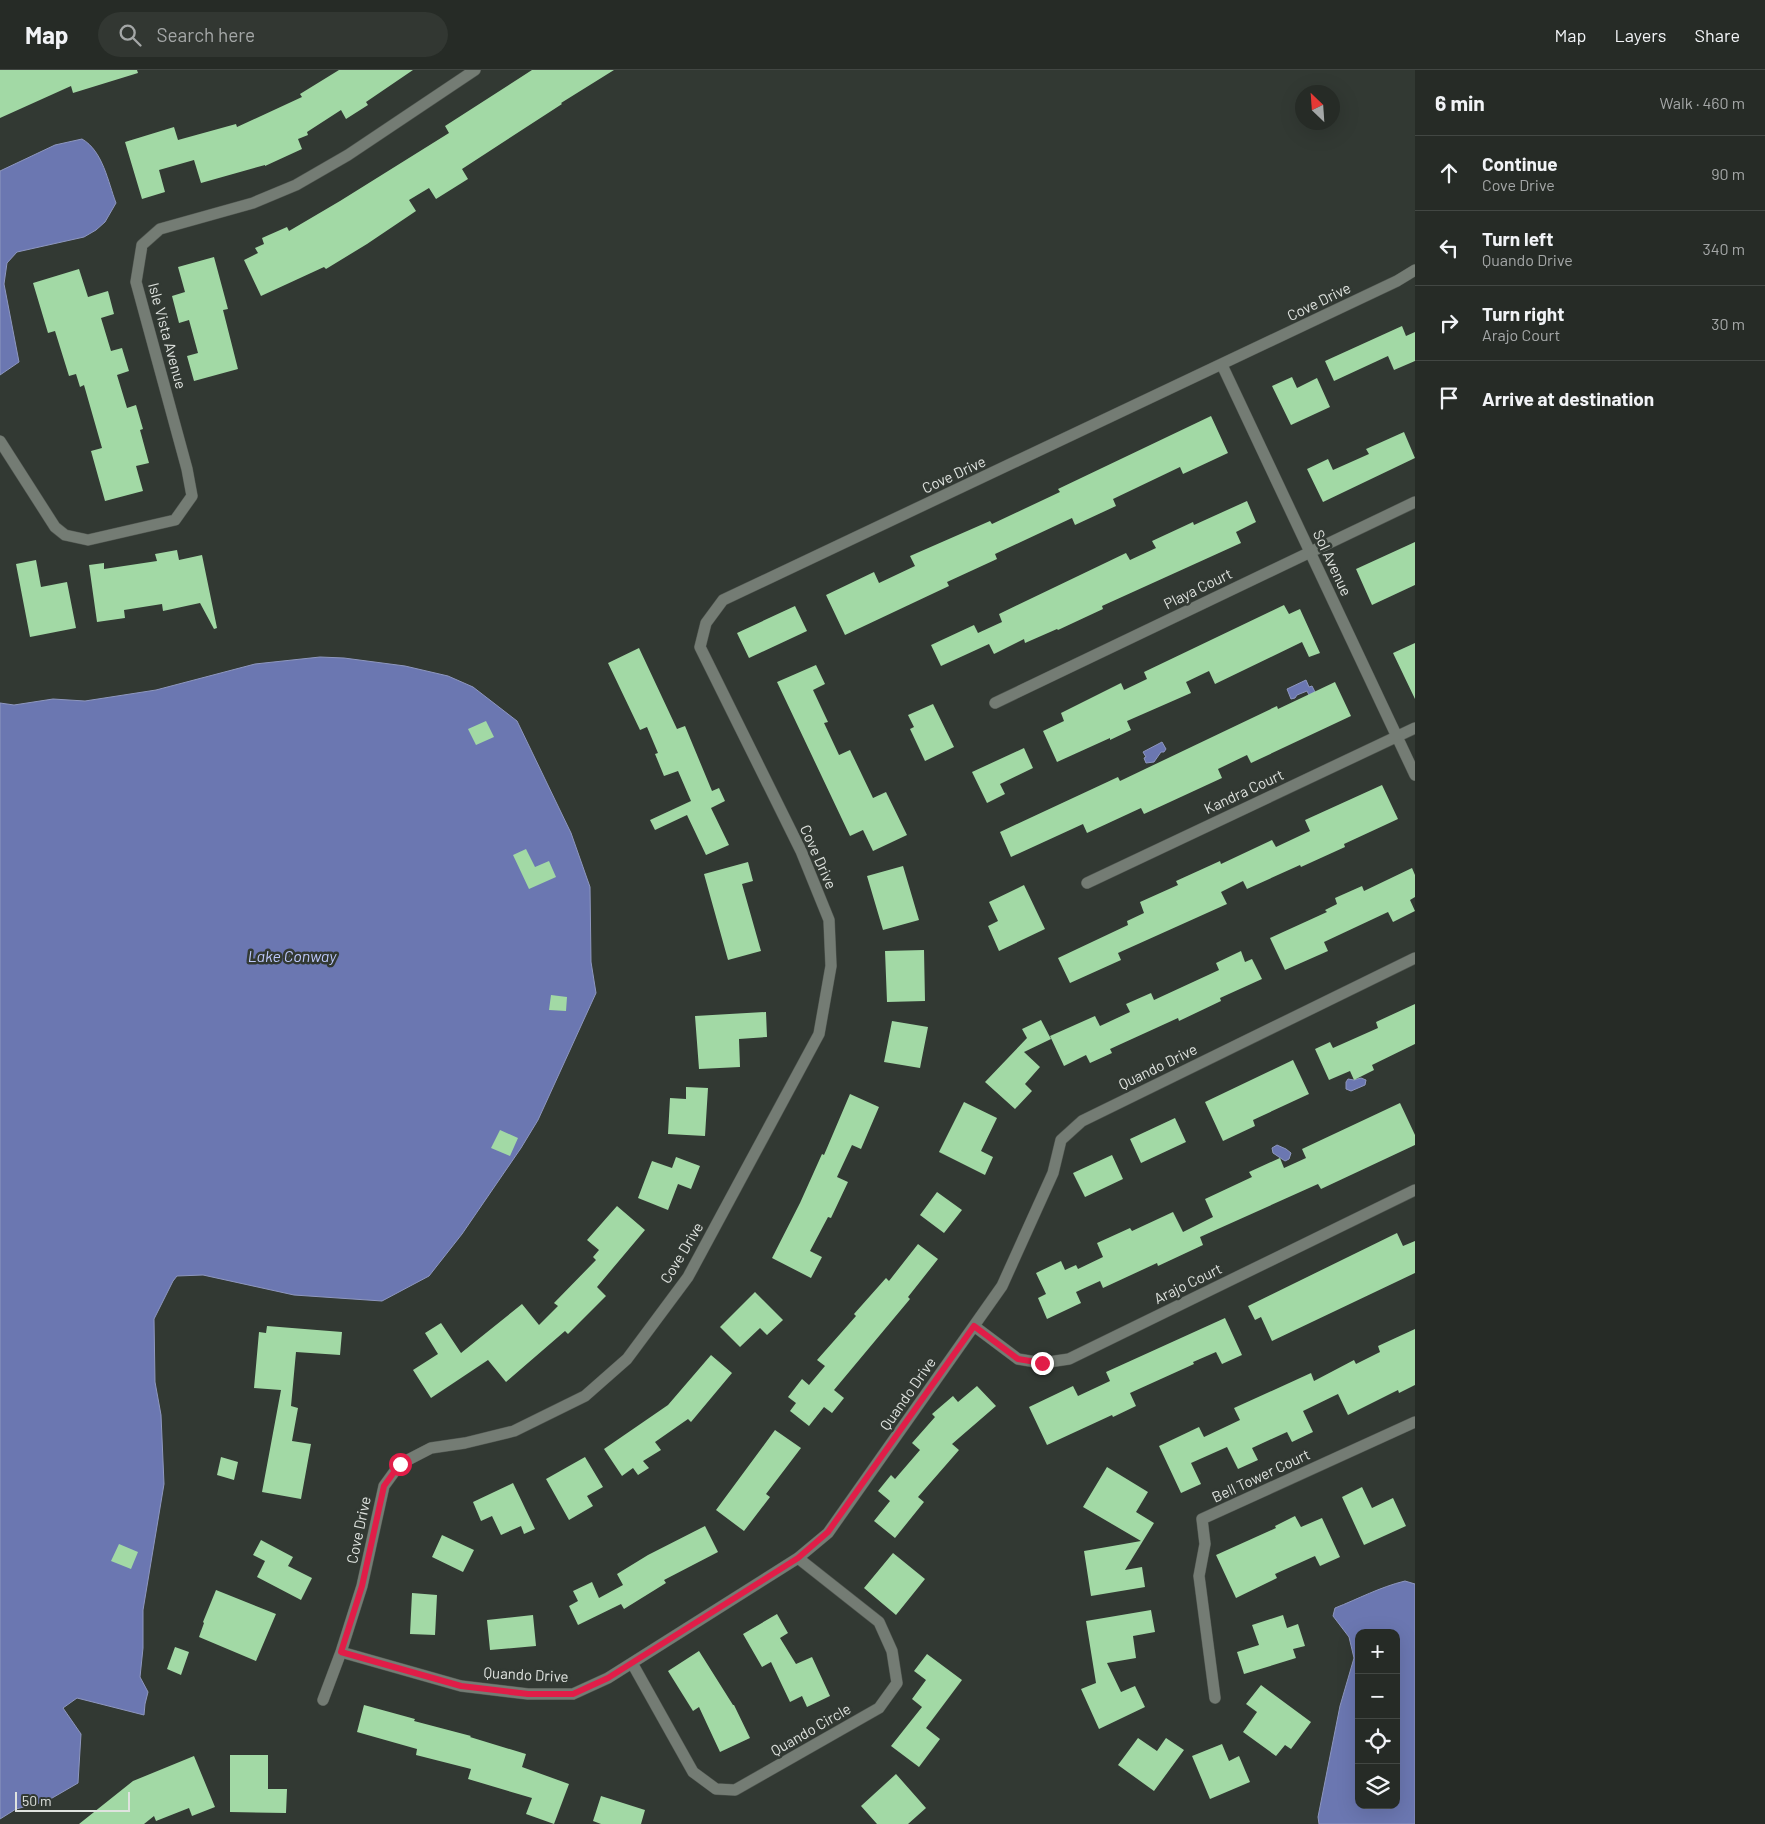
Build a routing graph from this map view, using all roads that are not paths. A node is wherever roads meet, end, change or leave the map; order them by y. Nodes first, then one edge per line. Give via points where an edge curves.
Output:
1 (475, 70) edge
2 (1415, 270) edge
3 (1222, 365) junction
4 (0, 441) edge
5 (1415, 502) edge
6 (1310, 552) junction
7 (995, 703) dead end
8 (1415, 728) edge
9 (1397, 736) junction
10 (1415, 775) edge
11 (1087, 884) dead end
12 (1415, 958) edge
13 (1415, 1190) edge
14 (974, 1326) junction
15 (1415, 1422) edge
16 (798, 1558) junction
17 (341, 1652) junction
18 (632, 1663) junction
19 (1215, 1698) dead end
20 (323, 1700) dead end

1 - 4 street, Isle Vista Avenue via 348,155 296,185 253,203 160,229 142,245 136,282 192,496 175,520 88,540 65,535 56,527
2 - 3 street, Cove Drive
3 - 6 street, Sol Avenue
3 - 17 street, Cove Drive via 723,600 706,623 700,647 801,851 829,920 831,966 819,1034 688,1278 628,1359 585,1396 514,1431 431,1448 400,1464 384,1486 362,1586
5 - 6 street, Playa Court
6 - 7 street, Playa Court
6 - 9 street, Sol Avenue
8 - 9 street, Kandra Court
9 - 10 street, Sol Avenue
9 - 11 street, Kandra Court
12 - 14 street, Quando Drive via 1082,1121 1061,1140 1053,1173 1002,1286
13 - 14 street, Arajo Court via 1069,1359 1042,1363 1018,1359
14 - 16 street, Quando Drive via 828,1532
15 - 19 street, Bell Tower Court via 1202,1519 1205,1544 1199,1576
16 - 18 street, Quando Drive
16 - 18 street, Quando Circle via 879,1622 892,1651 897,1683 879,1708 735,1790 716,1789 693,1772
17 - 18 street, Quando Drive via 461,1686 528,1694 573,1694
17 - 20 street, Cove Drive

